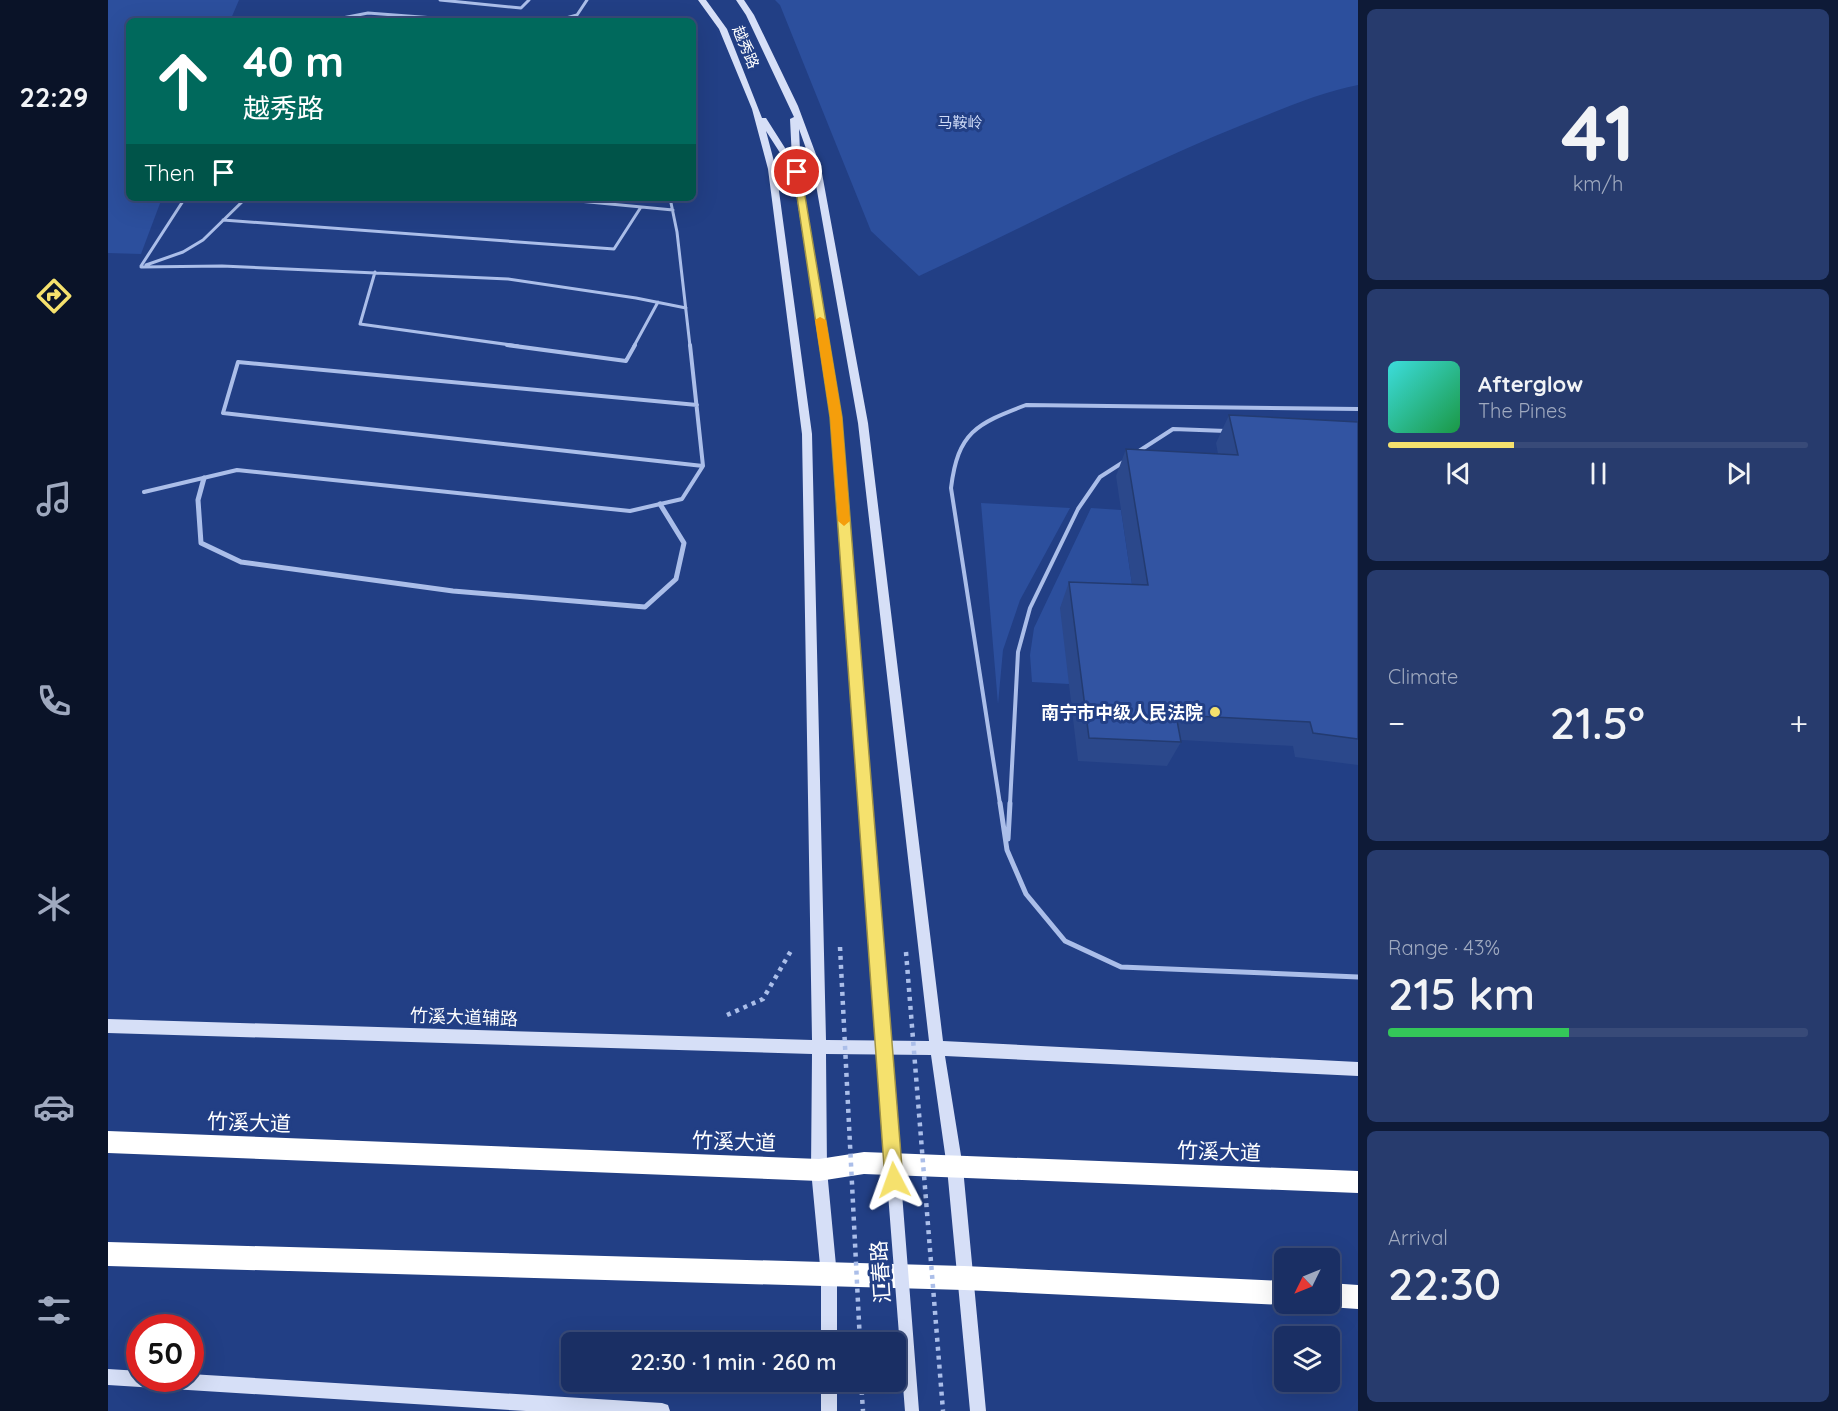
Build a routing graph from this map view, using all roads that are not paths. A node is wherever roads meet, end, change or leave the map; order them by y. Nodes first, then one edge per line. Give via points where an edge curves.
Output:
1 (440, 0) edge
2 (529, 0) edge
3 (587, 0) edge
4 (702, 0) edge
5 (740, 0) edge
6 (343, 18) edge
7 (433, 18) edge
8 (566, 18) edge
9 (794, 106) junction
10 (756, 109) junction
11 (797, 172) junction
12 (183, 201) edge
13 (243, 201) edge
14 (578, 201) edge
15 (671, 201) edge
16 (641, 207) junction
17 (673, 210) junction
18 (223, 220) junction
19 (141, 267) junction
20 (375, 272) junction
21 (658, 302) junction
22 (686, 308) junction
23 (697, 405) junction
24 (1358, 409) edge
25 (1231, 431) edge
26 (1136, 453) edge
27 (1127, 459) edge
28 (703, 466) junction
29 (204, 478) junction
30 (144, 492) dead end
31 (660, 504) junction
32 (1007, 850) junction
33 (1358, 977) edge
34 (108, 1026) edge
35 (819, 1047) junction
36 (937, 1048) junction
37 (1358, 1069) edge
38 (108, 1142) edge
39 (955, 1167) junction
40 (819, 1170) junction
41 (1358, 1182) edge
42 (108, 1254) edge
43 (829, 1276) junction
44 (964, 1278) junction
45 (1274, 1293) edge
46 (1340, 1296) edge
47 (1358, 1297) edge
48 (829, 1332) edge
49 (108, 1377) edge
50 (829, 1392) edge
51 (662, 1411) edge
52 (829, 1411) edge
53 (912, 1411) edge
54 (978, 1411) edge

1 - 2 lane via 521,8
3 - 8 lane via 578,15
4 - 10 main road, 越秀路 via 723,29
5 - 9 main road, 越秀路
6 - 7 lane via 369,13
9 - 11 main road
9 - 36 main road, 越秀路 via 817,168 863,423
10 - 11 main road
10 - 35 main road via 772,169 807,434
11 - 53 main road, 汇春路, bridge via 836,417
12 - 19 lane
13 - 18 lane
14 - 16 lane
15 - 17 lane
16 - 17 lane
16 - 18 lane via 614,249
17 - 22 lane
18 - 19 lane via 203,240 183,252
19 - 20 lane
20 - 21 lane via 508,279
20 - 21 lane via 360,324 626,361
21 - 22 lane
22 - 23 lane
23 - 28 lane
23 - 28 lane via 238,362 223,413
24 - 32 lane via 1026,405 989,418 966,436 953,461 951,488
25 - 26 lane via 1173,429
27 - 32 lane via 1100,477 1078,509 1030,608 1018,652
28 - 31 lane via 682,499
29 - 30 lane
29 - 31 lane via 237,470 630,511
29 - 31 street via 198,500 201,543 241,562 453,591 645,607 676,579 684,543
32 - 33 lane via 1026,894 1065,941 1121,967
34 - 35 main road, 竹溪大道辅路
35 - 36 main road, 竹溪大道辅路
35 - 40 main road
36 - 37 main road, 竹溪大道辅路
36 - 39 main road, 越秀路
38 - 40 highway, 竹溪大道
39 - 40 highway, 竹溪大道 via 864,1164
39 - 41 highway, 竹溪大道
39 - 44 main road, 越秀路
40 - 43 main road
42 - 43 highway
43 - 44 highway
43 - 48 main road
44 - 45 highway
44 - 54 main road, 越秀路
46 - 47 highway
49 - 51 main road
50 - 52 main road

